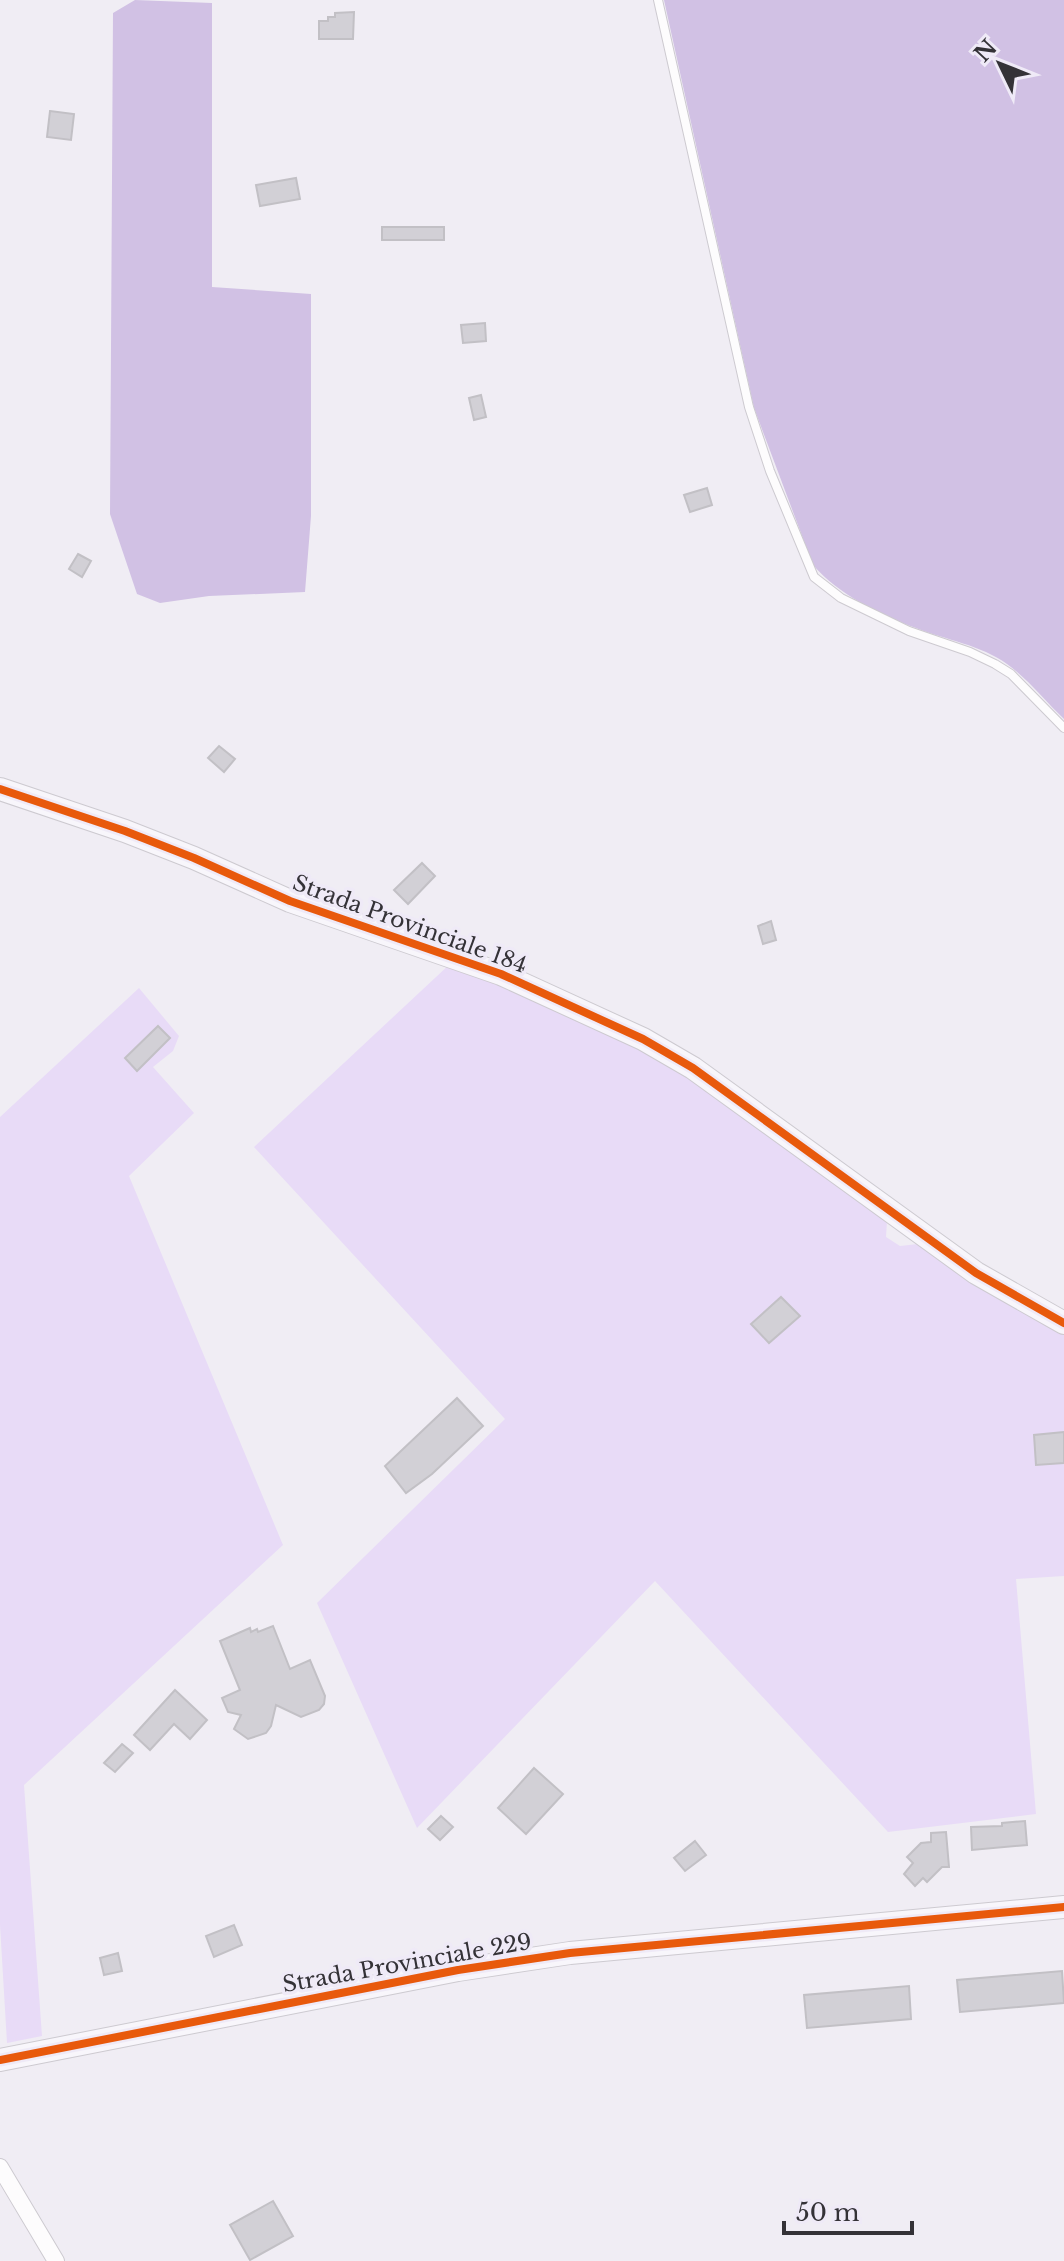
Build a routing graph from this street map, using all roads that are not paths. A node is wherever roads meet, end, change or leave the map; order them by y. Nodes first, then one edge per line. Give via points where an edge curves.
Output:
1 (658, 0) edge
2 (1064, 728) edge
3 (0, 789) edge
4 (1064, 1323) edge
5 (1064, 1907) edge
6 (0, 2060) edge
7 (0, 2167) edge
8 (56, 2261) edge

1 - 2 lane via 749,407 814,577 841,598 909,631 995,664
3 - 4 street, Strada Provinciale 184 via 139,836 290,901 501,974 643,1039 693,1068 976,1273
5 - 6 street, Strada Provinciale 229 via 570,1953
7 - 8 street

